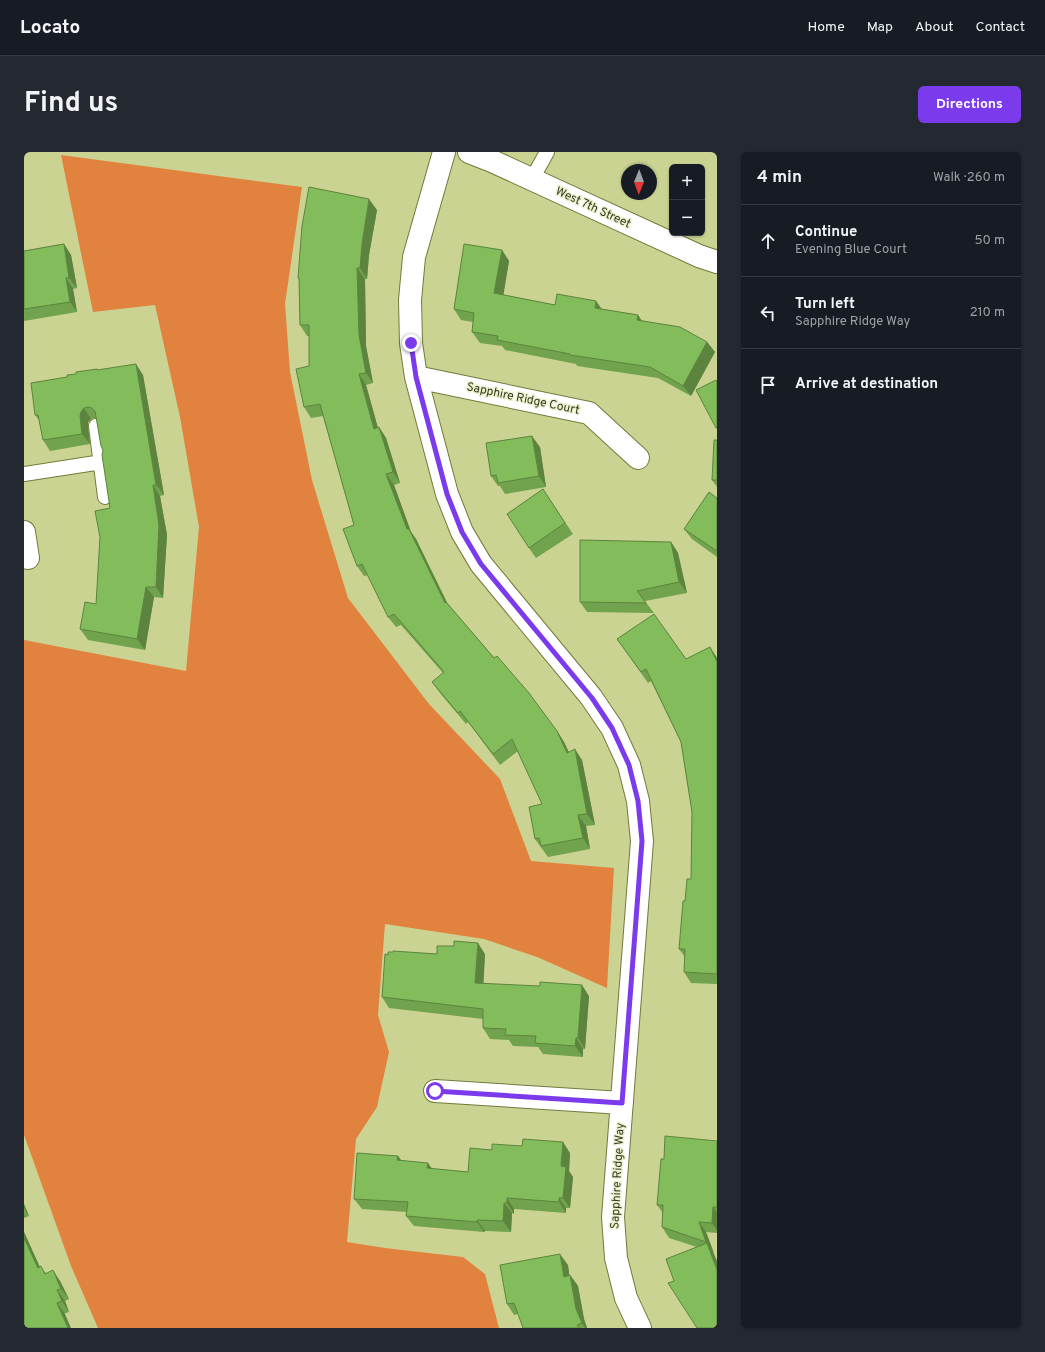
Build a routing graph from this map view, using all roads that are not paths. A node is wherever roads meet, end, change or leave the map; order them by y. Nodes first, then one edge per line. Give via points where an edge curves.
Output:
1 (444, 152) edge
2 (470, 152) edge
3 (547, 152) edge
4 (532, 179) junction
5 (717, 262) edge
6 (416, 377) junction
7 (96, 426) edge
8 (638, 458) dead end
9 (102, 462) junction
10 (24, 474) edge
11 (105, 497) edge
12 (24, 532) edge
13 (28, 558) dead end
14 (435, 1091) dead end
15 (622, 1103) junction
16 (640, 1328) edge

1 - 6 street, Sapphire Ridge Way via 414,257 410,300 411,343
2 - 4 street, West 7th Street
3 - 4 lane
4 - 5 street, West 7th Street
6 - 8 street, Sapphire Ridge Court via 590,413
6 - 15 street, Sapphire Ridge Way via 447,494 462,532 481,564 592,698 612,728 629,765 638,801 642,841
7 - 9 lane
9 - 10 lane
9 - 11 lane
12 - 13 street
14 - 15 street
15 - 16 street, Sapphire Ridge Way via 613,1217 616,1258 626,1298

